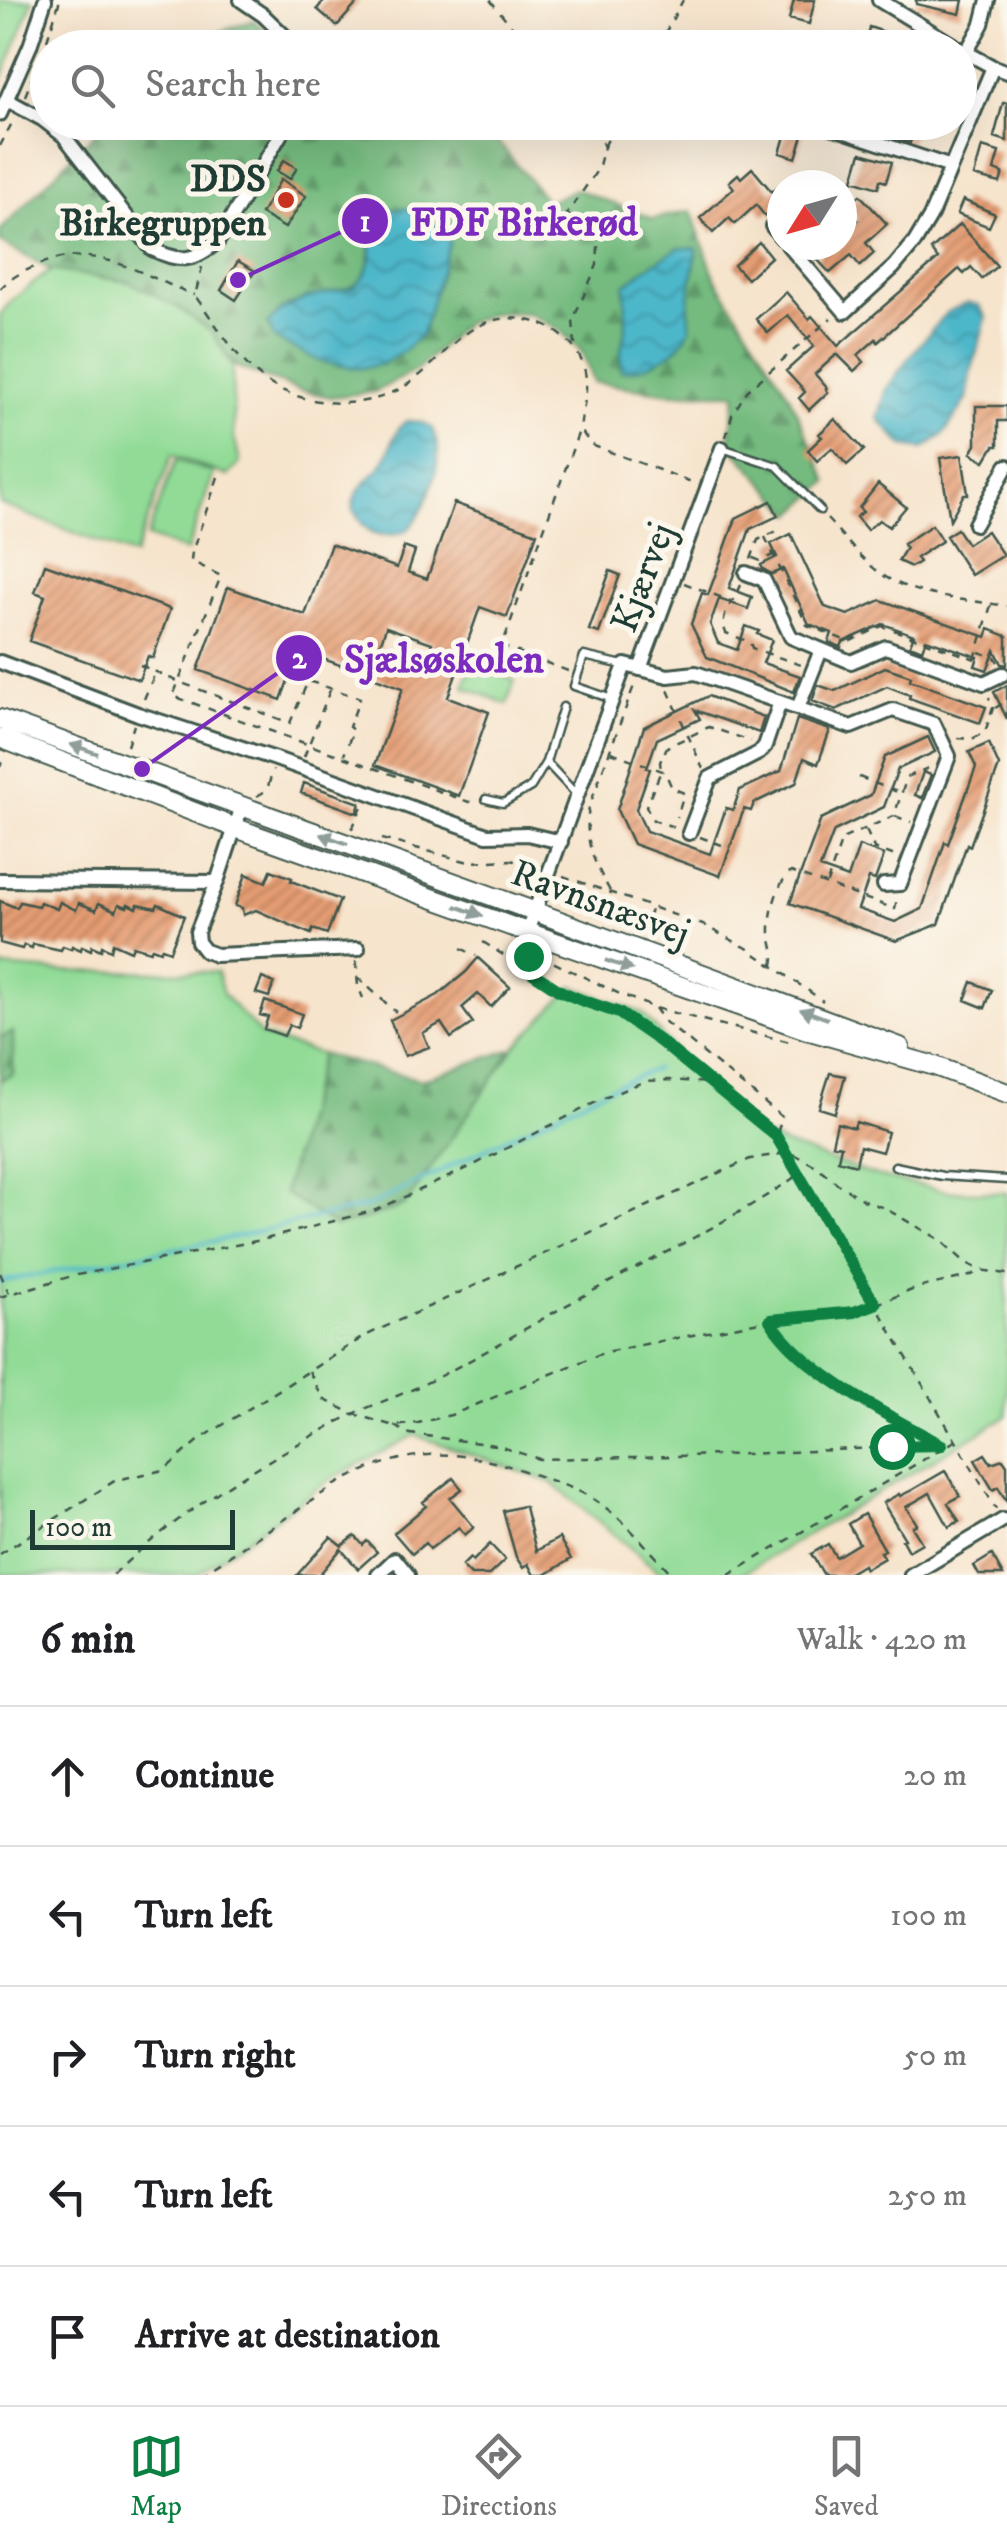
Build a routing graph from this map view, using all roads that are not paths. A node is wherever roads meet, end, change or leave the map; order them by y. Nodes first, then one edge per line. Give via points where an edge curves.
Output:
1 (44, 0) edge
2 (241, 0) edge
3 (879, 0) edge
4 (988, 0) edge
5 (35, 30) edge
6 (278, 30) edge
7 (928, 30) edge
8 (977, 30) edge
9 (30, 46) edge
10 (977, 58) edge
11 (1000, 70) edge
12 (3, 107) edge
13 (30, 115) edge
14 (977, 115) edge
15 (67, 140) edge
16 (277, 140) edge
17 (871, 140) edge
18 (964, 140) edge
19 (951, 166) junction
20 (801, 260) edge
21 (722, 448) joint
22 (1007, 466) edge
23 (820, 510) road end
24 (975, 524) dead end
25 (746, 573) road end
26 (821, 650) junction
27 (0, 662) edge
28 (624, 666) junction
29 (640, 669) junction
30 (1003, 674) road end
31 (612, 699) junction
32 (780, 702) junction
33 (562, 707) dead end
34 (798, 708) junction
35 (0, 719) edge
36 (0, 738) edge
37 (546, 762) junction
38 (578, 796) junction
39 (486, 799) road end
40 (248, 803) junction
41 (677, 817) road end
42 (236, 828) junction
43 (561, 842) junction
44 (0, 880) edge
45 (217, 882) junction
46 (884, 885) dead end
47 (536, 912) junction
48 (529, 942) junction
49 (357, 949) road end
50 (935, 1066) junction
51 (1007, 1092) edge
52 (895, 1166) dead end
53 (1007, 1180) edge
54 (1003, 1520) road end
55 (378, 1575) edge
56 (408, 1575) edge
57 (910, 1575) edge

1 - 5 street
2 - 6 street
3 - 7 street
4 - 8 street
9 - 12 street
10 - 11 street
11 - 14 street
12 - 13 street
15 - 16 street via 152,249 186,260 218,241
17 - 19 street
18 - 19 street
19 - 20 street via 914,242 846,312
21 - 23 lane via 776,466
21 - 29 street, Kjærvej
22 - 24 street
25 - 26 street via 764,580 791,637
26 - 30 street via 851,662 886,646 984,683
26 - 34 street
27 - 43 street, Ravnsnæsvej via 487,835
28 - 29 street, Kjærvej
28 - 31 street, Kjærvej
28 - 31 lane via 584,656 574,686
29 - 32 street via 696,673
31 - 38 street, Kjærvej
32 - 34 street
32 - 41 street via 759,753 710,778 691,828
33 - 37 lane
34 - 46 street via 851,727 892,710 934,724 949,756 900,884
40 -> 35 main road, Ravnsnæsvej
36 - 42 main road, Ravnsnæsvej
37 - 38 lane
37 - 39 lane via 531,787 502,803
38 - 43 street, Kjærvej
40 - 42 street
47 -> 40 main road, Ravnsnæsvej
42 - 45 street
42 -> 48 main road, Ravnsnæsvej
43 - 47 street, Kjærvej
44 - 45 street
45 - 49 street via 197,932 204,951
47 - 48 street, Kjærvej
50 -> 47 main road, Ravnsnæsvej via 890,1042
48 -> 50 main road, Ravnsnæsvej
50 - 51 main road, Ravnsnæsvej
52 - 53 lane
54 - 57 street
55 - 56 street via 394,1559

